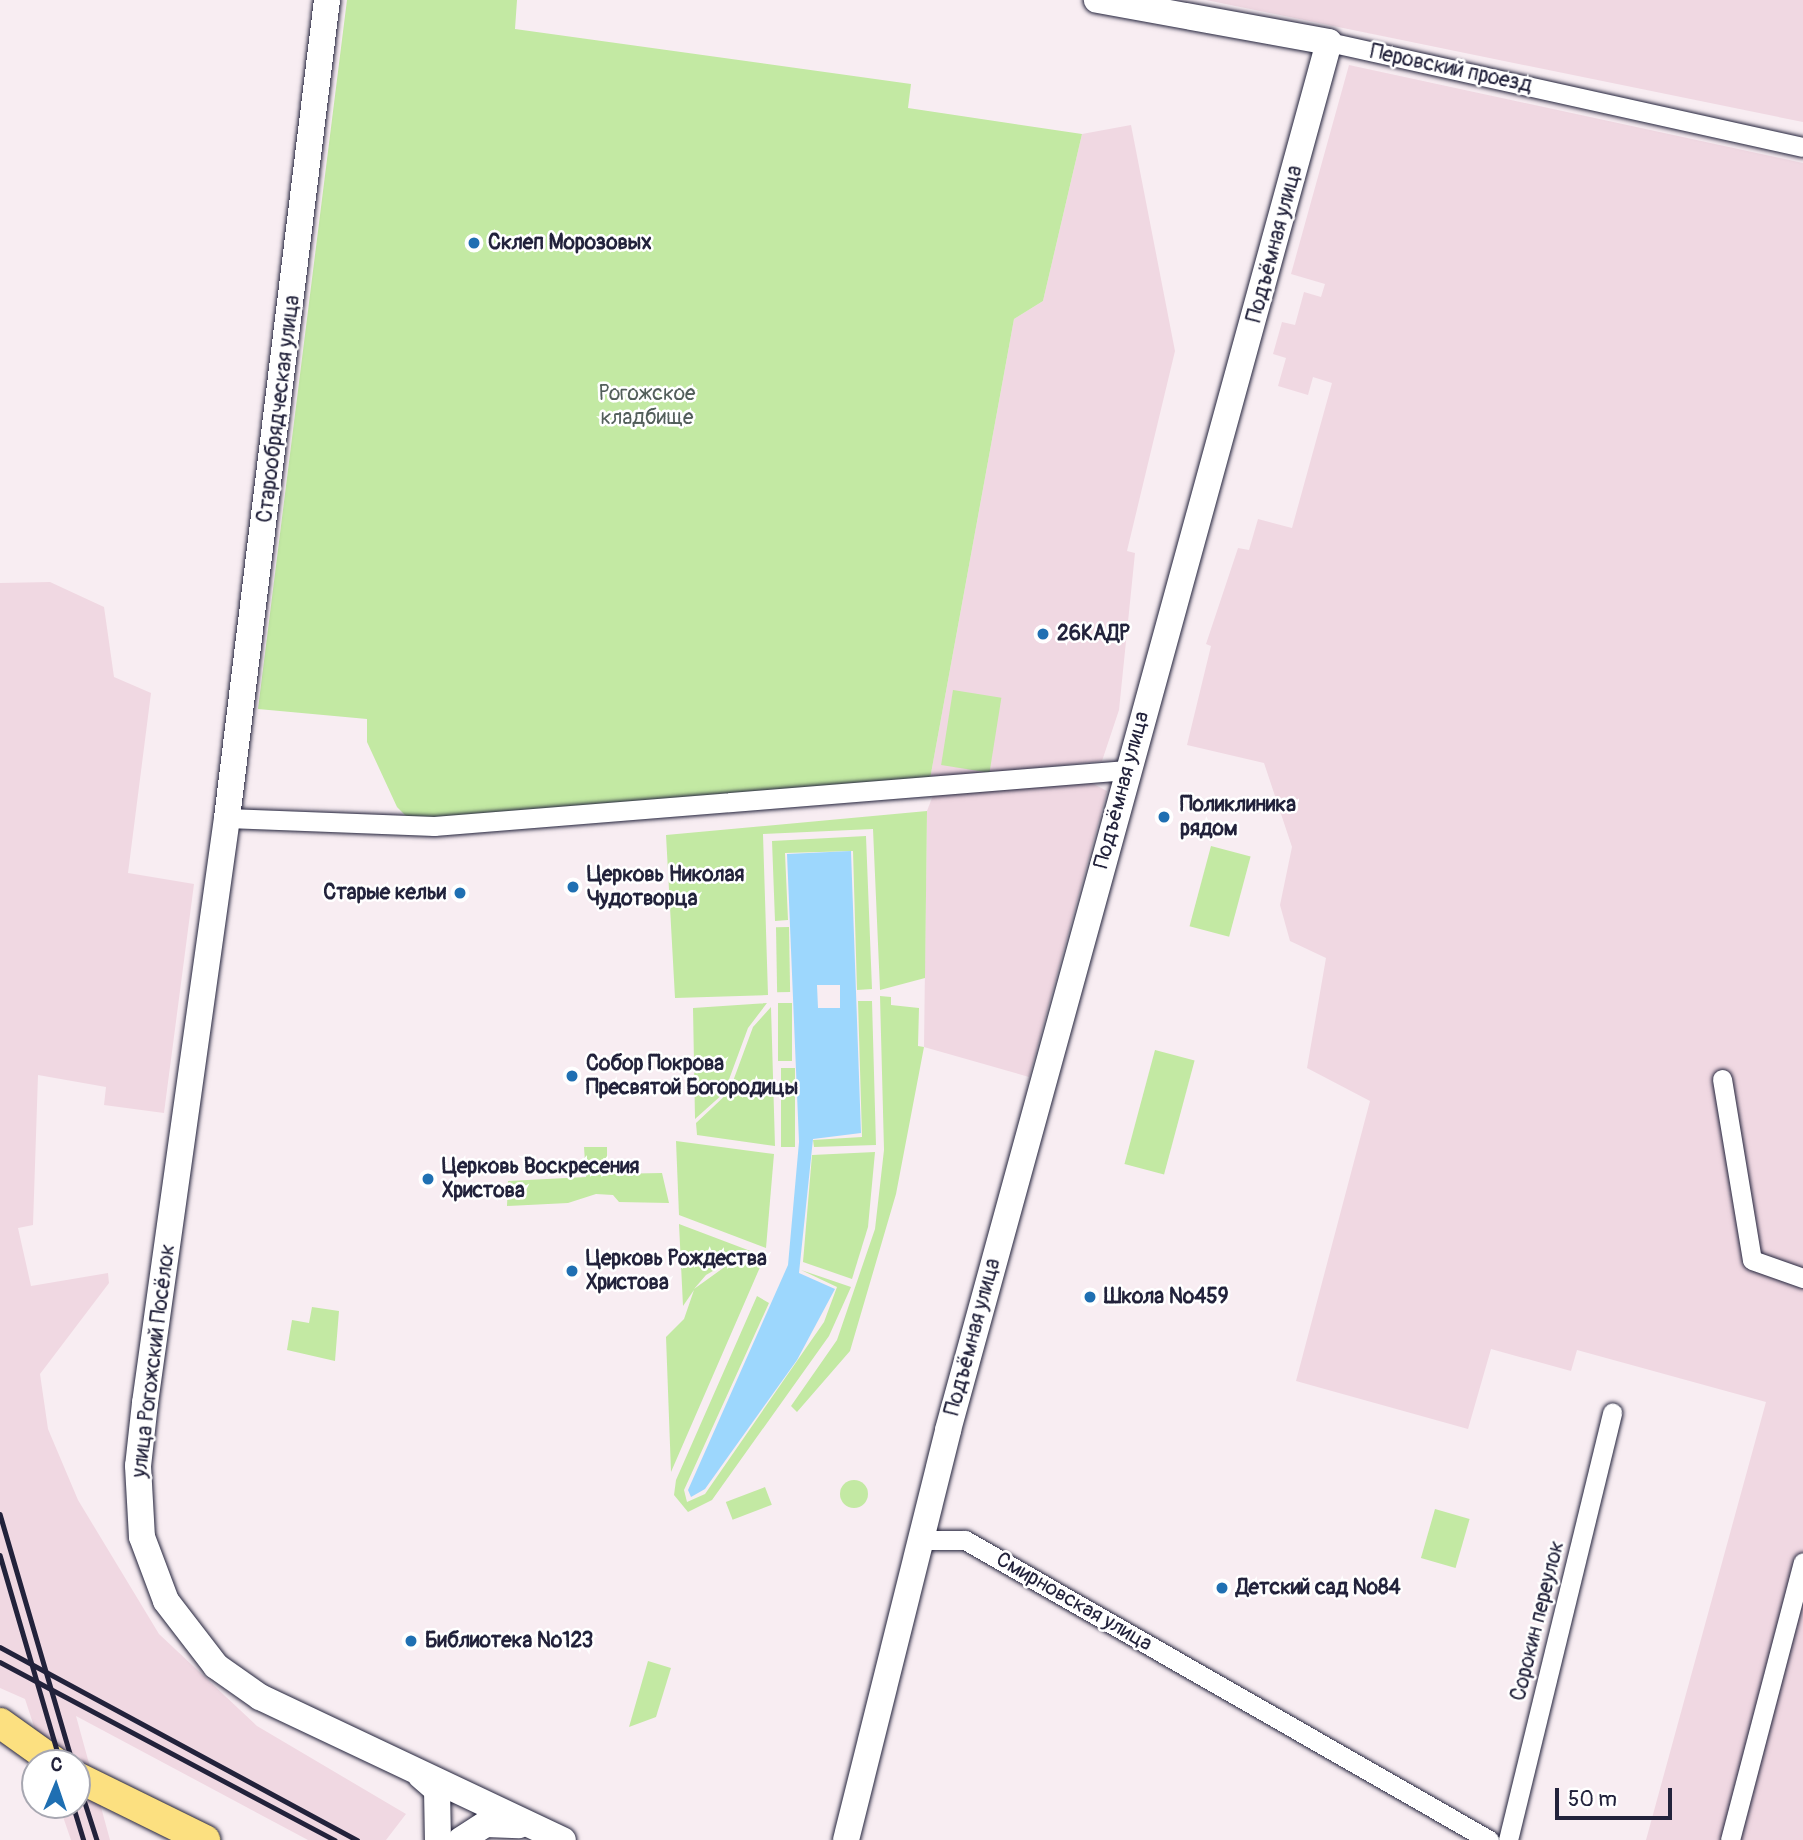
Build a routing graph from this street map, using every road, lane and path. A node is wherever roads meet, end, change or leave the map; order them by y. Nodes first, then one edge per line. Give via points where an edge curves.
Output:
1 (327, 0) edge
2 (1097, 0) edge
3 (1162, 6) edge
4 (1329, 42) junction
5 (1803, 147) edge
6 (1127, 770) junction
7 (227, 818) junction
8 (1722, 1080) dead end
9 (1803, 1278) edge
10 (1612, 1412) dead end
11 (921, 1540) junction
12 (1803, 1562) edge
13 (0, 1723) edge
14 (36, 1749) edge
15 (420, 1775) junction
16 (91, 1784) edge
17 (527, 1825) junction
18 (205, 1840) edge
19 (438, 1840) edge
20 (461, 1840) edge
21 (563, 1840) edge
22 (846, 1840) edge
23 (1489, 1840) edge
24 (1508, 1840) edge
25 (1730, 1840) edge

1 - 7 street, Старообрядческая улица
2 - 3 street, Перовский проезд
3 - 4 street, Перовский проезд
4 - 5 street, Перовский проезд
4 - 6 street, Подъёмная улица
6 - 7 street via 517,822 373,828
6 - 11 street, Подъёмная улица
7 - 15 street, улица Рогожский Посёлок via 145,1403 138,1466 142,1537 166,1601 216,1666 260,1697
8 - 9 street via 1752,1260
10 - 24 street, Сорокин переулок
11 - 22 street
11 - 23 street, Смирновская улица via 965,1540
12 - 25 street
13 - 14 main road
15 - 17 street, улица Рогожский Посёлок
15 - 19 street via 437,1790
16 - 18 main road
17 - 20 street via 486,1824
17 - 21 street, улица Рогожский Посёлок

